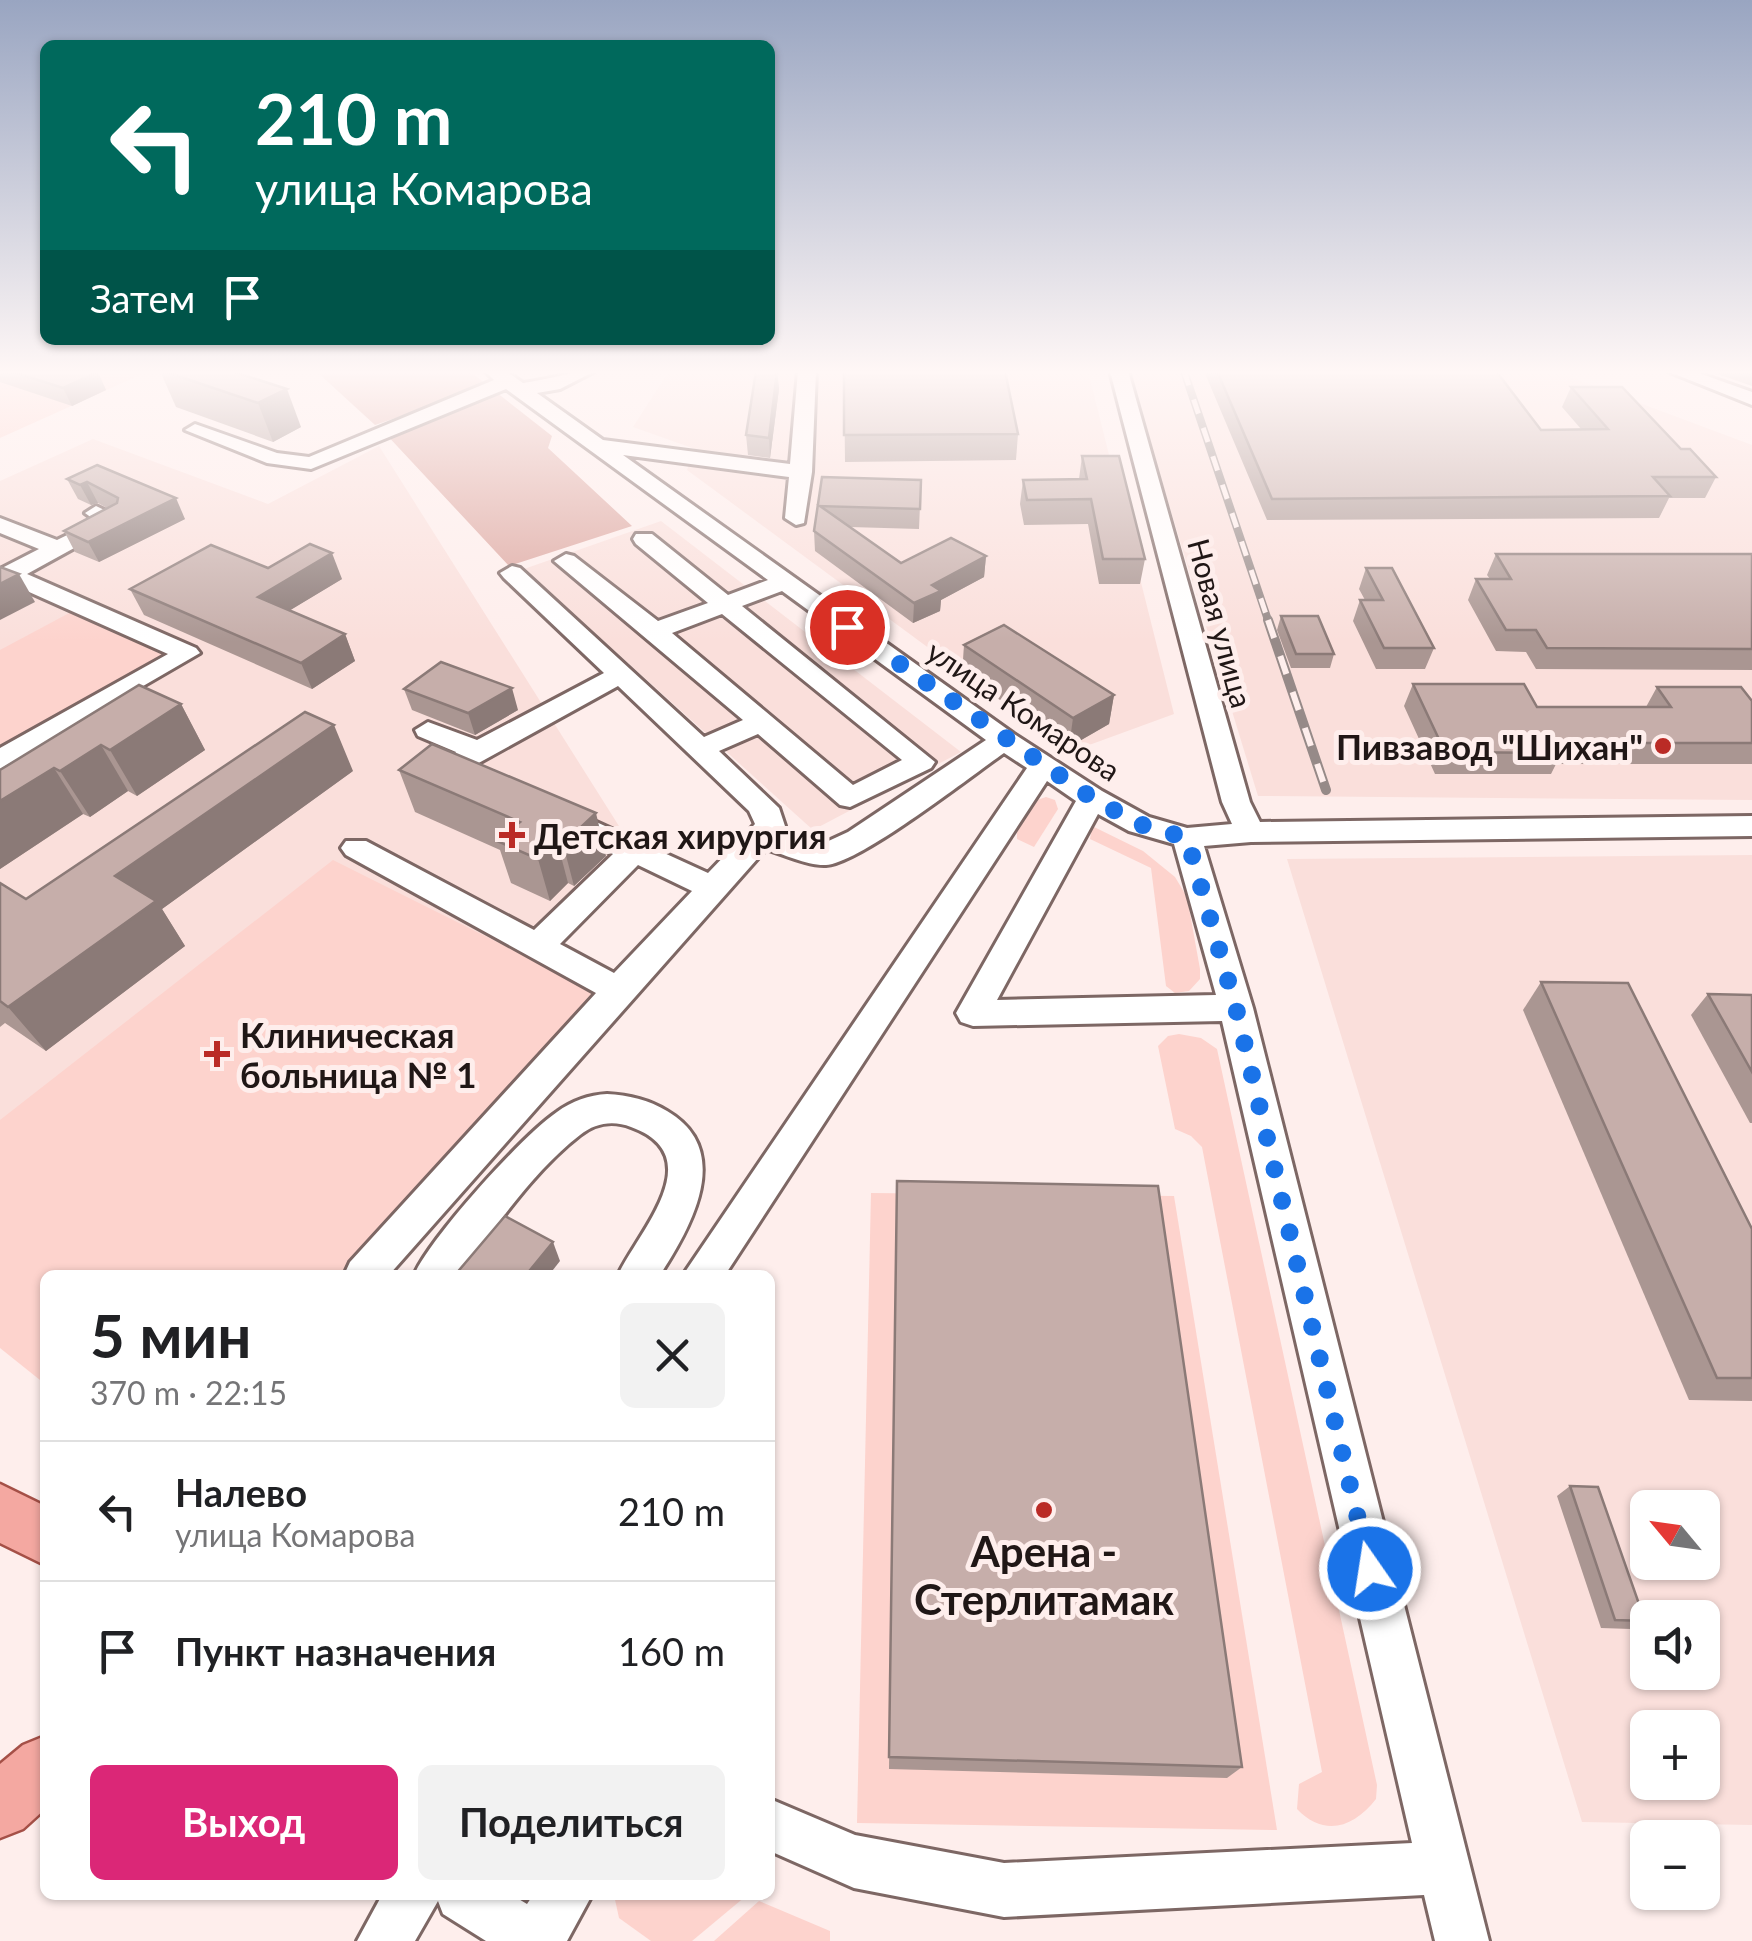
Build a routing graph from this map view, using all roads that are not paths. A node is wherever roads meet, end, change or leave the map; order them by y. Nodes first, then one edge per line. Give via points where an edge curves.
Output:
1 (621, 462) edge
2 (720, 462) edge
3 (802, 462) edge
4 (1144, 462) edge
5 (801, 472) junction
6 (96, 513) edge
7 (796, 518) dead end
8 (4, 531) edge
9 (644, 539) dead end
10 (58, 549) junction
11 (566, 561) dead end
12 (512, 573) dead end
13 (4, 576) edge
14 (784, 582) junction
15 (724, 605) junction
16 (655, 631) junction
17 (620, 676) junction
18 (762, 722) junction
19 (428, 730) dead end
20 (1004, 740) junction
21 (476, 750) junction
22 (698, 750) junction
23 (0, 760) edge
24 (1043, 766) junction
25 (1092, 798) junction
26 (1752, 826) edge
27 (1251, 832) junction
28 (763, 838) junction
29 (1187, 838) junction
30 (356, 848) dead end
31 (634, 851) junction
32 (715, 889) junction
33 (538, 946) junction
34 (618, 990) junction
35 (1236, 1008) junction
36 (368, 1270) edge
37 (438, 1270) edge
38 (641, 1270) edge
39 (706, 1270) edge
40 (0, 1512) edge
41 (40, 1534) edge
42 (40, 1770) edge
43 (0, 1806) edge
44 (775, 1826) edge
45 (1442, 1868) junction
46 (410, 1900) edge
47 (470, 1900) edge
48 (561, 1900) edge
49 (384, 1941) edge
50 (535, 1941) edge
51 (1462, 1941) edge

1 - 14 street, улица Комарова
2 - 5 street
3 - 5 street
4 - 27 street, Новая улица via 1236,802
5 - 7 street
6 - 10 street via 114,520
8 - 10 street
9 - 15 street
10 - 13 street
11 - 16 street
12 - 17 street
13 - 23 street via 187,653
14 - 15 street
14 - 20 street, улица Комарова
15 - 16 street
15 - 18 street via 921,762 850,798
16 - 18 street
17 - 21 street
17 - 22 street
18 - 22 street
19 - 21 street
20 - 24 street, улица Комарова
20 - 28 street via 825,855
21 - 31 street via 461,766 464,772
22 - 28 street via 769,816
24 - 25 street, улица Комарова
24 - 39 street
25 - 29 street, улица Комарова via 1139,824
25 - 35 street via 973,1013
26 - 27 street
27 - 29 street
28 - 32 street
29 - 35 street
30 - 33 street
31 - 32 street
31 - 33 street
32 - 34 street
33 - 34 street
34 - 36 street
35 - 45 street
37 - 38 street via 541,1148 586,1113 609,1108 630,1110 670,1130 689,1161 672,1218
40 - 41 main road
42 - 43 main road
44 - 45 street via 854,1861 1004,1890
45 - 51 street
46 - 49 street
47 - 50 street
48 - 50 street

